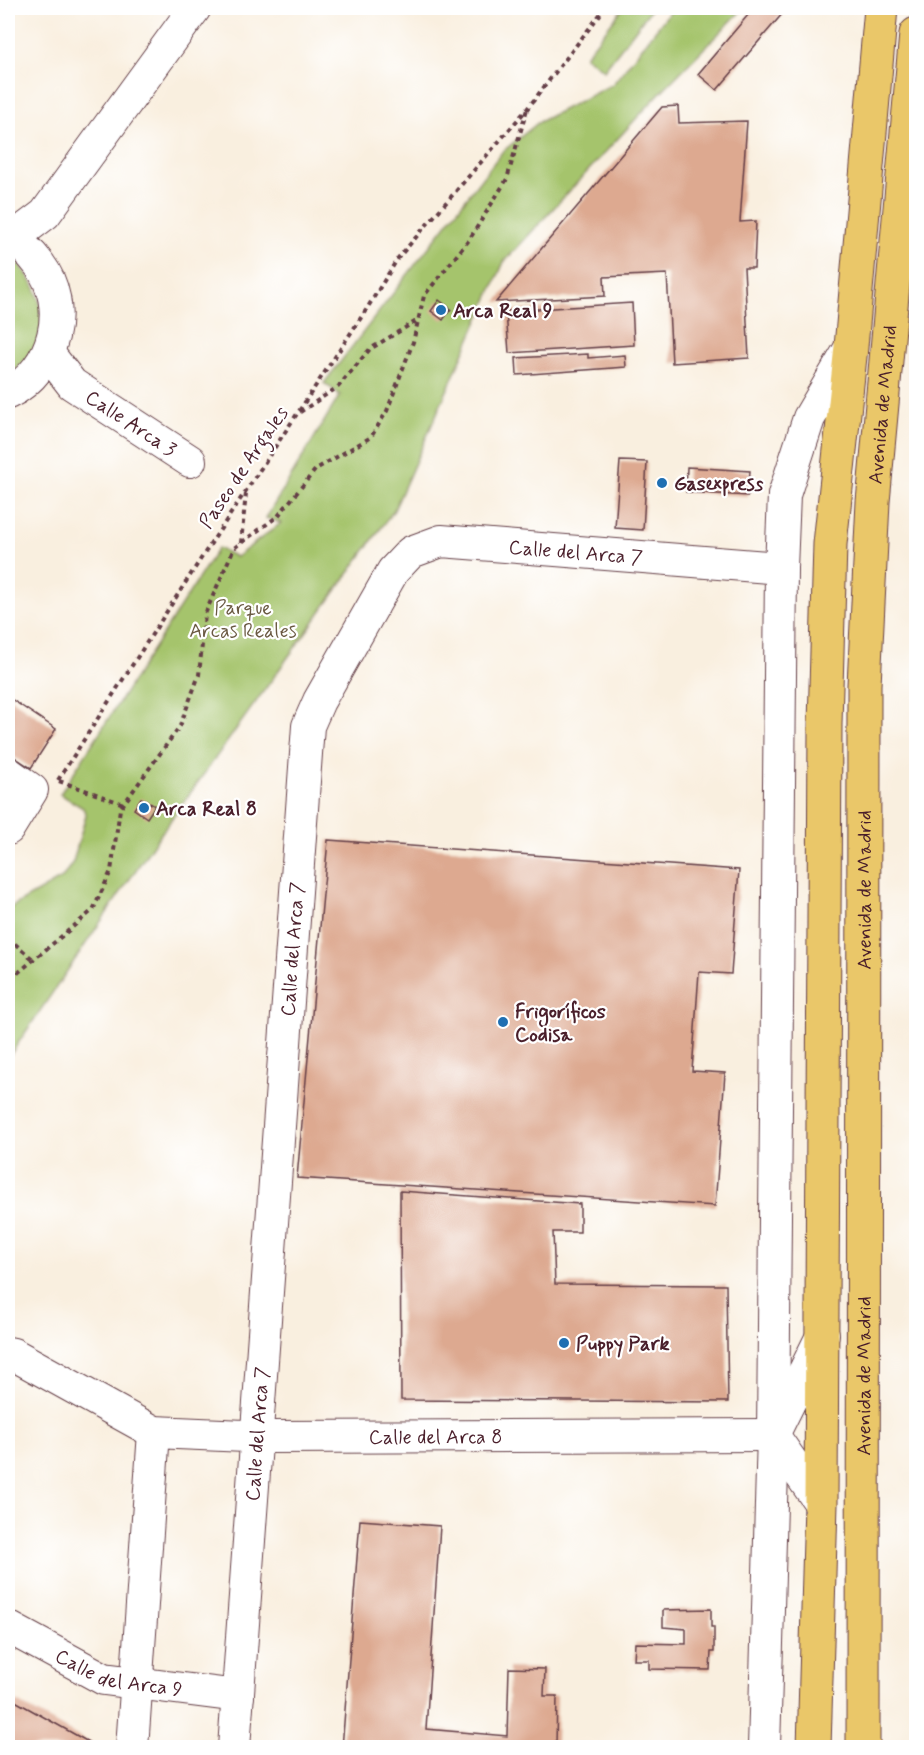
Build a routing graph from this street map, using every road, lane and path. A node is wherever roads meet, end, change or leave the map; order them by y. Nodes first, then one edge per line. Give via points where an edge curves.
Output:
1 (195, 8) edge
2 (605, 8) edge
3 (881, 8) edge
4 (916, 34) edge
5 (527, 109) junction
6 (17, 244) edge
7 (418, 320) junction
8 (850, 347) junction
9 (41, 364) junction
10 (8, 393) edge
11 (297, 414) junction
12 (190, 460) dead end
13 (246, 490) junction
14 (241, 543) junction
15 (781, 568) junction
16 (8, 773) edge
17 (124, 804) junction
18 (8, 829) edge
19 (8, 938) edge
20 (34, 960) junction
21 (8, 988) edge
22 (823, 1334) junction
23 (8, 1353) edge
24 (154, 1432) junction
25 (773, 1435) junction
26 (257, 1436) junction
27 (821, 1504) junction
28 (8, 1627) edge
29 (136, 1682) junction
30 (238, 1696) junction
31 (812, 1745) edge
32 (132, 1748) edge
33 (234, 1748) edge
34 (764, 1748) edge
35 (863, 1748) edge

1 - 6 street via 45,214
2 - 5 path, Paseo de Argales
3 - 8 main road, Avenida de Madrid
4 - 35 main road, Avenida de Madrid via 873,502 864,685
5 - 7 path, Paseo de Argales via 507,179 469,240 424,296
5 - 11 path, Paseo de Argales via 399,258
6 - 9 street via 45,271 53,291 55,332
7 - 11 path via 370,350 338,387
7 - 14 path, Paseo de Argales via 387,411 372,437 315,469 278,516
8 - 15 street via 809,418 784,495
8 - 22 main road, Avenida de Madrid via 830,544 825,724
9 - 10 street
9 - 12 street, Calle Arca 3
11 - 13 path, Paseo de Argales
13 - 14 path
13 - 17 path, Paseo de Argales via 58,781
14 - 17 path, Paseo de Argales via 234,548 204,614 199,675 180,726
15 - 25 street
15 - 26 street, Calle del Arca 7 via 441,542 411,552 393,571 308,726
16 - 18 street via 32,790
17 - 20 path, Paseo de Argales via 111,872 93,910
19 - 20 path
20 - 21 path, Paseo de Argales via 13,977
22 - 25 street
22 - 27 main road, Avenida de Madrid
23 - 24 street, Calle del Arca 8
24 - 26 street, Calle del Arca 8
24 - 29 street
25 - 26 street, Calle del Arca 8
25 - 27 street
25 - 34 street
26 - 30 street, Calle del Arca 7
27 - 31 main road, Avenida de Madrid
28 - 29 street, Calle del Arca 9 via 104,1679
29 - 30 street, Calle del Arca 9
29 - 32 street
30 - 33 street, Calle del Arca 7

